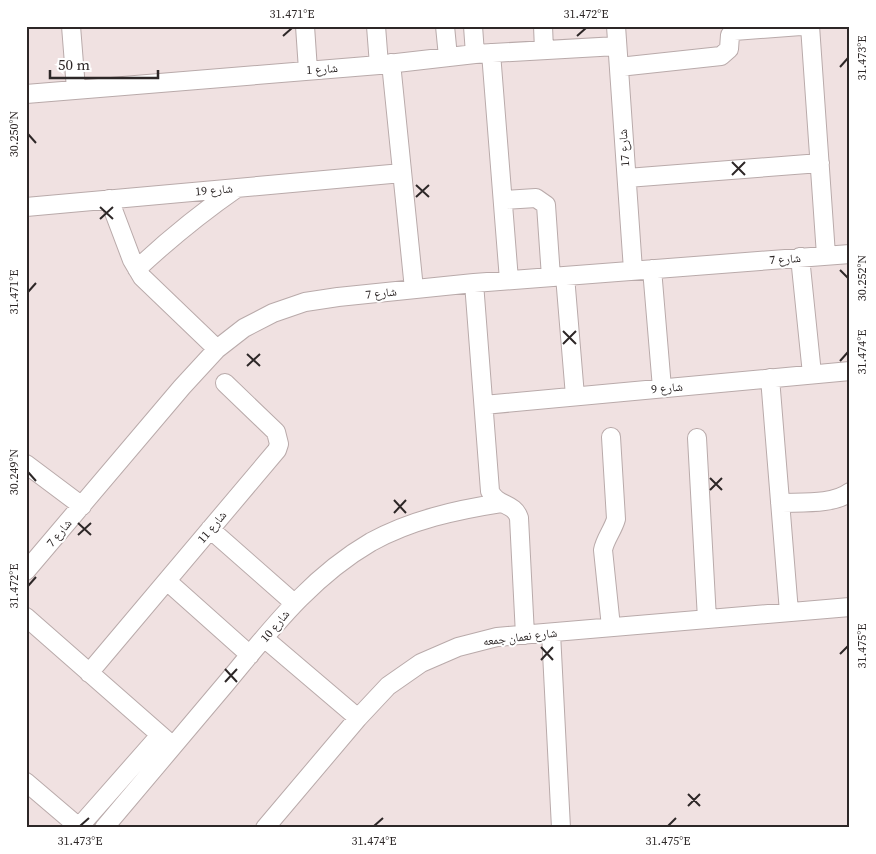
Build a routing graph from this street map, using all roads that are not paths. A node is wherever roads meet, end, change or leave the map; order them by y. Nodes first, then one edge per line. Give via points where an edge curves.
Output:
1 (71, 26) edge
2 (305, 26) edge
3 (376, 26) edge
4 (445, 26) edge
5 (473, 26) edge
6 (543, 26) edge
7 (616, 26) edge
8 (801, 26) edge
9 (810, 26) edge
10 (617, 46) junction
11 (544, 50) junction
12 (483, 54) junction
13 (448, 57) junction
14 (385, 64) junction
15 (619, 67) junction
16 (308, 70) junction
17 (76, 89) junction
18 (26, 94) edge
19 (820, 163) junction
20 (402, 173) junction
21 (626, 178) junction
22 (239, 187) junction
23 (109, 199) junction
24 (503, 200) junction
25 (26, 207) edge
26 (850, 254) edge
27 (826, 255) junction
28 (800, 257) junction
29 (137, 269) junction
30 (652, 269) junction
31 (633, 270) junction
32 (558, 276) junction
33 (509, 280) junction
34 (474, 283) junction
35 (414, 289) junction
36 (218, 350) junction
37 (850, 371) edge
38 (812, 374) junction
39 (770, 378) junction
40 (224, 383) dead end
41 (662, 388) junction
42 (575, 396) junction
43 (484, 404) junction
44 (611, 437) dead end
45 (697, 438) dead end
46 (26, 464) edge
47 (850, 492) edge
48 (501, 503) junction
49 (780, 503) junction
50 (82, 506) junction
51 (210, 529) junction
52 (26, 571) edge
53 (167, 581) junction
54 (294, 603) junction
55 (850, 607) edge
56 (789, 612) junction
57 (26, 617) edge
58 (707, 619) junction
59 (611, 627) junction
60 (551, 632) junction
61 (525, 635) junction
62 (264, 638) junction
63 (250, 655) junction
64 (90, 673) junction
65 (358, 718) junction
66 (166, 741) junction
67 (26, 782) edge
68 (79, 828) edge
69 (104, 828) edge
70 (265, 828) edge
71 (561, 828) edge

1 - 17 street
2 - 16 street
3 - 14 street
4 - 13 street
5 - 12 street
6 - 11 street
7 - 10 street, شارع 17
8 - 15 street via 734,32 730,35 729,49 721,56
9 - 19 street
10 - 11 street, شارع 1
10 - 15 street, شارع 17
11 - 12 street, شارع 1
12 - 13 street, شارع 1
12 - 24 street
13 - 14 street, شارع 1
14 - 16 street, شارع 1
14 - 20 street
15 - 21 street, شارع 17
16 - 17 street, شارع 1
17 - 18 street, شارع 1
19 - 21 street
19 - 27 street
20 - 22 street, شارع 19
20 - 35 street
21 - 31 street, شارع 17
22 - 23 street, شارع 19
22 - 29 street via 202,212
23 - 25 street, شارع 19
23 - 29 street
24 - 32 street via 536,198 544,202
24 - 33 street
26 - 27 street, شارع 7
27 - 28 street, شارع 7
28 - 30 street, شارع 7
28 - 38 street
29 - 36 street via 148,284
30 - 31 street, شارع 7
30 - 41 street
31 - 32 street, شارع 7
32 - 33 street, شارع 7
32 - 42 street
33 - 34 street, شارع 7
34 - 35 street, شارع 7
34 - 43 street
35 - 36 street, شارع 7 via 305,302 244,328
36 - 50 street, شارع 7 via 182,387
37 - 38 street, شارع 9
38 - 39 street, شارع 9
39 - 41 street, شارع 9
39 - 49 street
40 - 51 street, شارع 11 via 276,432 279,444
41 - 42 street, شارع 9
42 - 43 street, شارع 9
43 - 48 street via 490,491
44 - 59 street via 616,519 603,550
45 - 58 street
46 - 50 street
47 - 49 street via 834,500
48 - 54 street, شارع 10 via 443,514 388,534 330,569
48 - 61 street via 513,508 519,518
49 - 56 street
50 - 52 street, شارع 7
51 - 53 street, شارع 11
51 - 54 street
53 - 63 street
53 - 64 street, شارع 11
54 - 62 street, شارع 10
55 - 56 street, شارع نعمان جمعه
56 - 58 street, شارع نعمان جمعه
57 - 64 street
58 - 59 street, شارع نعمان جمعه
59 - 60 street, شارع نعمان جمعه
60 - 61 street, شارع نعمان جمعه
60 - 71 street
61 - 65 street, شارع نعمان جمعه via 458,647 421,663 388,686
62 - 63 street, شارع 10
62 - 65 street
63 - 66 street, شارع 10
64 - 66 street
65 - 70 street, شارع نعمان جمعه
66 - 68 street
66 - 69 street, شارع 10
67 - 68 street

